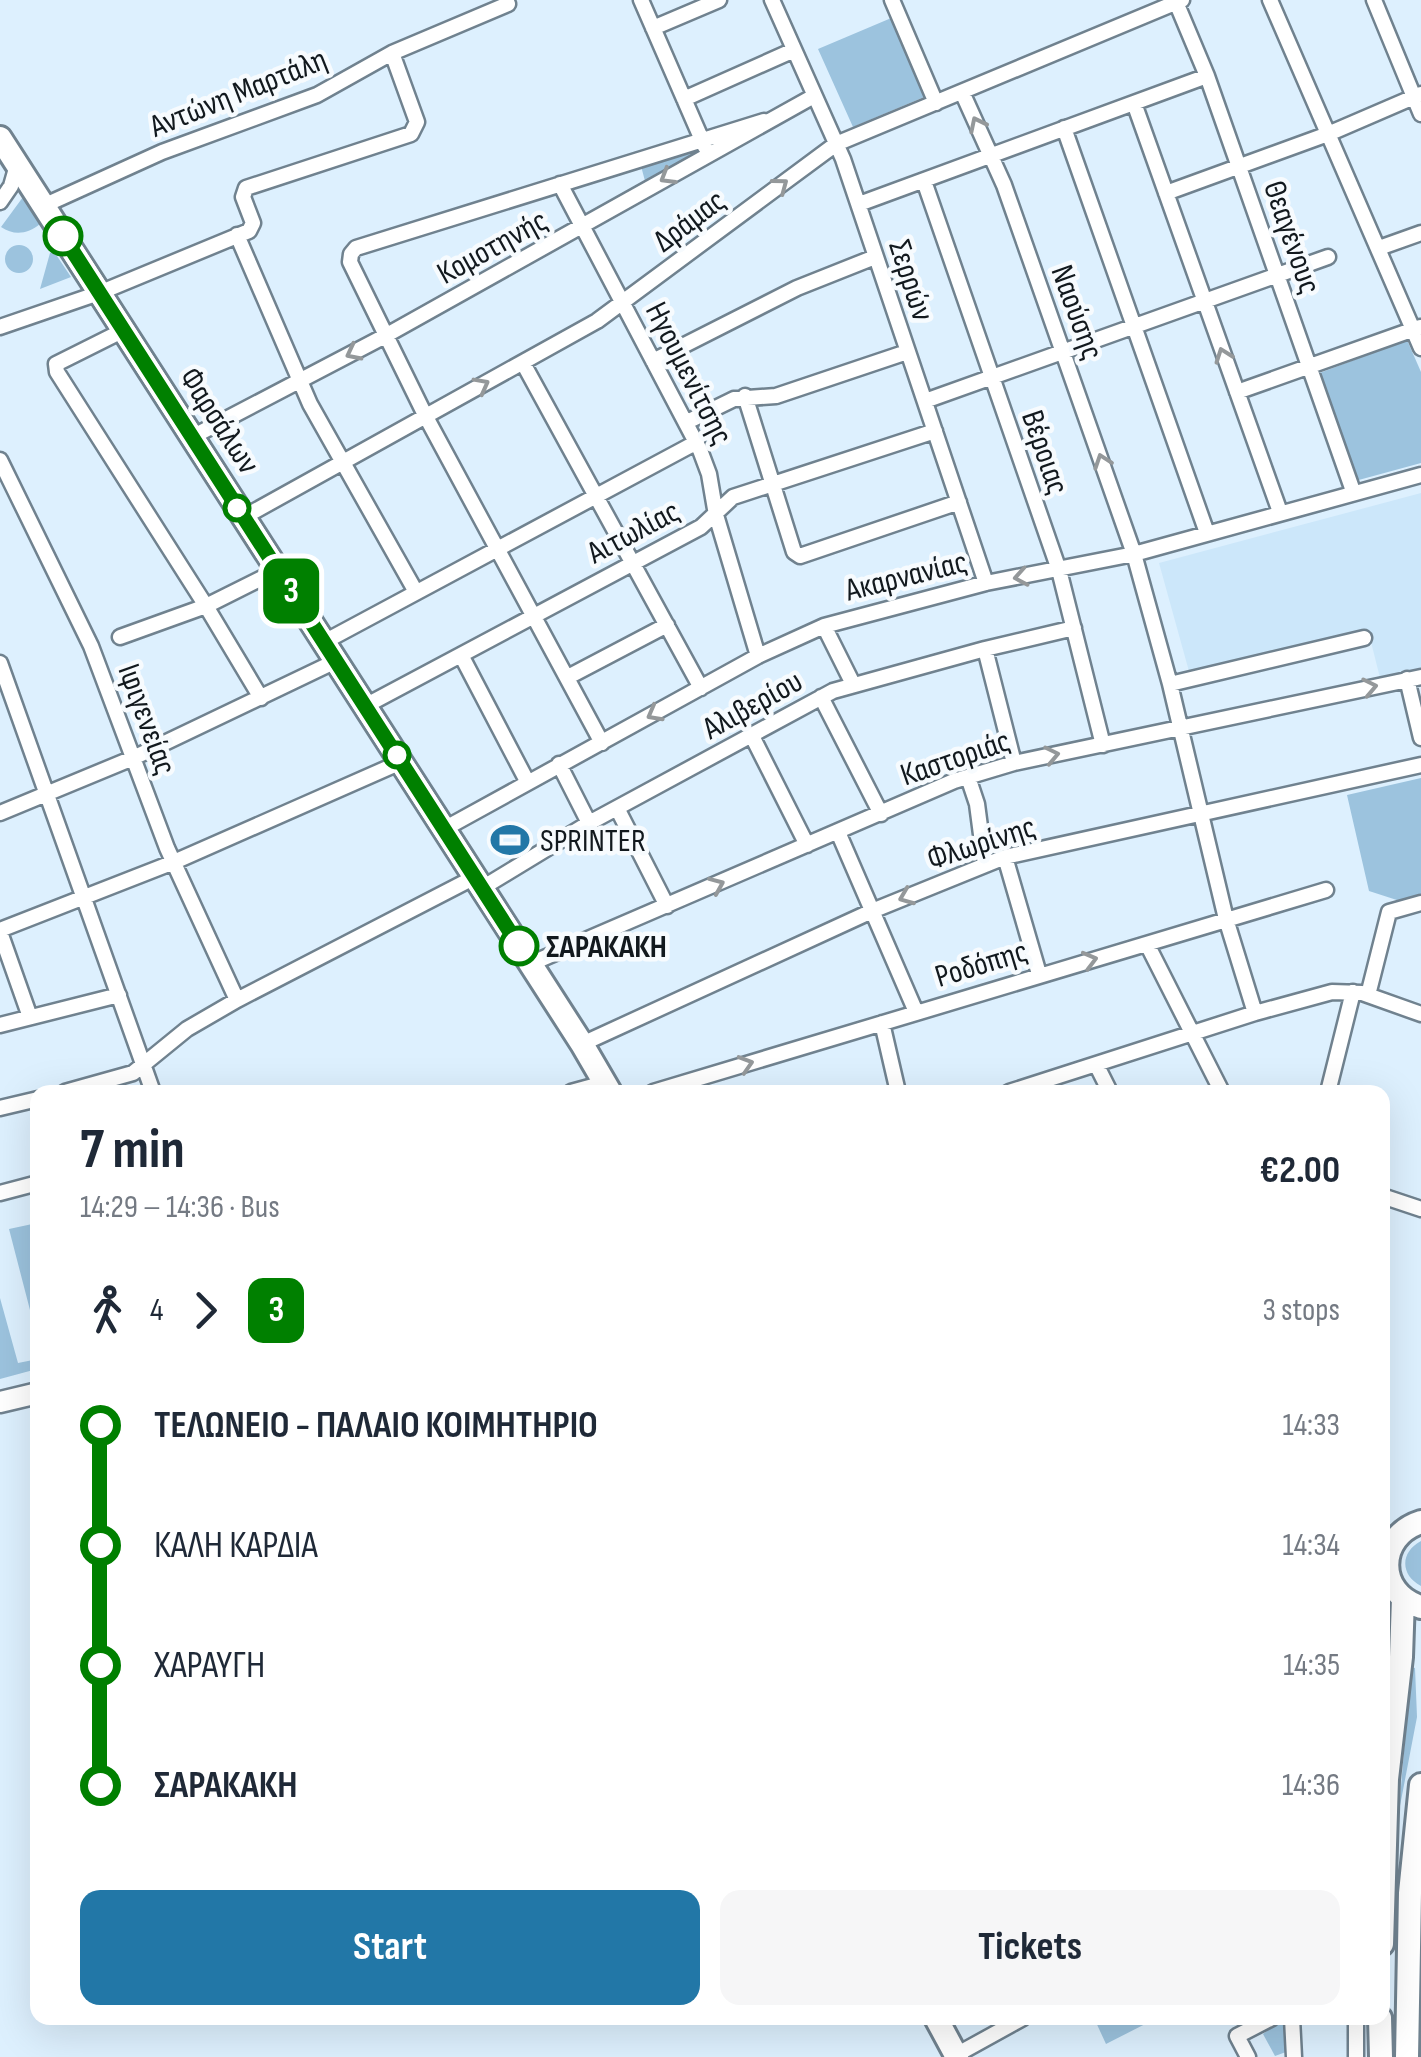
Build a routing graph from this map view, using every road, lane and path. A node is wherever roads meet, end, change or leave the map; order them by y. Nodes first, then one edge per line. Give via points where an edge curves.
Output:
1 (641, 0) edge
2 (719, 0) edge
3 (772, 0) edge
4 (1134, 0) edge
5 (1270, 0) edge
6 (1374, 0) edge
7 (896, 1) edge
8 (1179, 1) edge
9 (508, 4) dead end
10 (1142, 17) junction
11 (654, 28) junction
12 (794, 50) junction
13 (392, 53) junction
14 (1207, 76) junction
15 (962, 92) junction
16 (814, 96) junction
17 (1418, 96) edge
18 (684, 99) junction
19 (1134, 102) junction
20 (936, 103) junction
21 (1421, 114) edge
22 (1064, 128) junction
23 (1328, 134) junction
24 (0, 138) edge
25 (836, 144) junction
26 (704, 146) junction
27 (992, 156) junction
28 (1239, 166) junction
29 (9, 173) edge
30 (924, 182) junction
31 (560, 184) junction
32 (1166, 193) junction
33 (0, 202) edge
34 (859, 204) junction
35 (44, 206) junction
36 (584, 226) junction
37 (1421, 233) edge
38 (238, 235) junction
39 (1379, 248) junction
40 (1328, 256) dead end
41 (875, 257) junction
42 (1276, 275) junction
43 (100, 292) junction
44 (1204, 301) junction
45 (623, 304) junction
46 (1134, 326) junction
47 (0, 327) edge
48 (1417, 329) edge
49 (124, 330) junction
50 (386, 336) junction
51 (1421, 348) edge
52 (907, 352) junction
53 (1064, 352) junction
54 (653, 360) junction
55 (523, 363) junction
56 (1310, 367) junction
57 (991, 378) junction
58 (300, 380) junction
59 (1237, 392) junction
60 (745, 396) junction
61 (925, 402) junction
62 (425, 415) junction
63 (687, 422) junction
64 (935, 431) junction
65 (192, 437) junction
66 (697, 442) junction
67 (0, 460) edge
68 (341, 461) junction
69 (1421, 475) edge
70 (774, 484) junction
71 (1353, 491) junction
72 (597, 495) junction
73 (959, 502) junction
74 (1280, 512) junction
75 (716, 515) junction
76 (244, 517) junction
77 (1207, 533) junction
78 (498, 548) junction
79 (1134, 554) junction
80 (633, 562) junction
81 (278, 570) junction
82 (1059, 570) junction
83 (986, 583) junction
84 (416, 592) junction
85 (206, 606) junction
86 (534, 616) junction
87 (667, 625) junction
88 (824, 626) junction
89 (1074, 628) junction
90 (120, 637) dead end
91 (1364, 638) dead end
92 (985, 649) junction
93 (330, 651) junction
94 (461, 655) junction
95 (758, 656) junction
96 (0, 663) edge
97 (568, 677) junction
98 (1414, 678) edge
99 (853, 684) junction
100 (1170, 684) junction
101 (700, 688) junction
102 (821, 697) junction
103 (261, 698) junction
104 (365, 706) junction
105 (1180, 728) junction
106 (752, 736) junction
107 (1421, 738) edge
108 (602, 743) junction
109 (1103, 745) junction
110 (133, 758) junction
111 (401, 762) junction
112 (1014, 763) junction
113 (558, 764) junction
114 (1421, 765) edge
115 (968, 777) junction
116 (527, 782) junction
117 (48, 794) junction
118 (617, 808) junction
119 (0, 813) edge
120 (1200, 813) junction
121 (881, 814) junction
122 (589, 823) junction
123 (444, 829) junction
124 (838, 832) junction
125 (807, 845) junction
126 (1005, 857) junction
127 (174, 862) junction
128 (985, 864) junction
129 (478, 882) junction
130 (1326, 890) dead end
131 (85, 897) junction
132 (1421, 903) edge
133 (667, 906) junction
134 (872, 911) junction
135 (1226, 919) junction
136 (0, 931) edge
137 (1148, 944) junction
138 (530, 964) junction
139 (1038, 974) junction
140 (1360, 993) junction
141 (119, 995) junction
142 (237, 1000) junction
143 (916, 1012) junction
144 (1255, 1012) junction
145 (1421, 1014) edge
146 (30, 1017) junction
147 (882, 1023) junction
148 (0, 1025) edge
149 (1192, 1033) junction
150 (582, 1044) junction
151 (144, 1066) junction
152 (1097, 1066) junction
153 (92, 1085) edge
154 (151, 1085) edge
155 (605, 1085) edge
156 (675, 1085) edge
157 (896, 1085) edge
158 (1033, 1085) edge
159 (1106, 1085) edge
160 (1218, 1085) edge
161 (1330, 1085) edge
162 (30, 1101) edge
163 (0, 1108) edge
164 (30, 1185) edge
165 (0, 1192) edge
166 (1390, 1199) edge
167 (1421, 1209) edge
168 (30, 1395) edge
169 (0, 1402) edge
170 (1418, 1520) edge
171 (1390, 1544) edge
172 (1399, 1594) edge
173 (1399, 1679) junction
174 (1390, 1692) edge
175 (1390, 1754) edge
176 (1421, 1785) edge
177 (1406, 2010) junction
178 (940, 2025) edge
179 (1011, 2025) edge
180 (1258, 2025) edge
181 (1292, 2025) edge
182 (1356, 2025) edge
183 (1380, 2025) edge
184 (956, 2056) edge
185 (1248, 2057) edge
186 (1294, 2057) edge
187 (1356, 2057) edge
188 (1381, 2057) edge
189 (1407, 2057) edge
190 (1418, 2057) edge

1 - 11 street
2 - 11 street
3 - 12 street, Σερρών
4 - 10 street
5 - 23 street
6 - 17 street
7 - 20 street
8 - 10 street, Δράμας
8 - 14 street, Θεαγένους
9 - 13 street, Αντώνη Μαρτάλη
10 - 15 street, Δράμας
11 - 18 street
12 - 16 street, Σερρών
12 - 18 street
13 - 35 street, Αντώνη Μαρτάλη via 317,95 162,152
13 - 38 street via 416,129 246,188 253,223
14 - 19 street
14 - 28 street, Θεαγένους
15 - 20 street, Δράμας
27 -> 15 street, Ναούσης
16 - 25 street, Σερρών
16 - 26 street, Κομοτηνής
17 - 21 street
17 - 23 street
18 - 26 street
19 - 22 street
19 - 32 street
20 - 25 street, Δράμας
22 - 27 street
22 - 46 street
23 - 28 street
23 - 39 street
24 - 29 main road, Φαρσάλων
25 - 34 street, Σερρών
45 -> 25 street, Δράμας
26 - 31 street
26 -> 36 street, Κομοτηνής
27 - 30 street
27 - 53 street, Ναούσης
28 - 32 street
28 - 42 street, Θεαγένους
29 - 33 street
29 - 35 main road, Φαρσάλων
30 - 34 street
30 - 57 street, Βέροιας
31 - 36 street, Ηγουμενίτσης
31 - 50 street via 356,248 350,262
32 - 44 street
34 - 41 street, Σερρών
35 - 43 main road, Φαρσάλων
36 - 45 street, Ηγουμενίτσης
36 - 50 street, Κομοτηνής
37 - 39 street
38 - 43 street
38 - 58 street
39 - 48 street
40 - 42 street
41 - 52 street, Σερρών
41 - 54 street
42 - 44 street
42 - 56 street, Θεαγένους
43 - 47 street
43 - 49 main road, Φαρσάλων
44 - 46 street
59 -> 44 street
45 - 54 street, Ηγουμενίτσης
45 - 55 street, Δράμας
46 - 53 street
46 - 77 street
48 - 51 street
48 - 56 street
49 - 65 main road, Φαρσάλων
49 - 85 street via 56,364 56,372
50 -> 58 street, Κομοτηνής
50 - 62 street
52 - 60 street via 776,396
52 - 61 street, Σερρών
53 - 57 street
79 -> 53 street, Ναούσης
54 - 63 street, Ηγουμενίτσης
62 -> 55 street, Δράμας
55 - 72 street
56 - 59 street
56 - 71 street, Θεαγένους
57 - 61 street
57 - 82 street, Βέροιας
58 - 65 street, Κομοτηνής
58 - 68 street
59 - 74 street
60 - 63 street
60 - 70 street
61 - 64 street, Σερρών
62 - 68 street, Δράμας
62 - 78 street
63 - 66 street, Ηγουμενίτσης
64 - 70 street, Αιτωλίας
64 - 73 street, Σερρών
65 - 76 main road, Φαρσάλων
66 - 72 street
66 - 75 street, Ηγουμενίτσης
67 - 110 street, Ιφιγενείας via 91,646
68 - 76 street, Δράμας
68 - 84 street
69 - 71 street, Ακαρνανίας
70 - 73 street via 800,556
70 - 75 street, Αιτωλίας via 734,498
71 - 74 street, Ακαρνανίας
72 - 78 street
72 - 80 street
73 - 83 street, Σερρών
74 - 77 street, Ακαρνανίας
75 - 80 street, Αιτωλίας
75 - 95 street, Ηγουμενίτσης
76 - 81 main road, Φαρσάλων
77 - 79 street, Ακαρνανίας
78 - 84 street
78 - 86 street
79 - 82 street, Ακαρνανίας
79 - 100 street, Ναούσης
80 - 86 street, Αιτωλίας
80 - 87 street
81 - 85 street
81 - 93 main road, Φαρσάλων
82 -> 83 street, Ακαρνανίας
82 - 89 street, Βέροιας
83 - 88 street, Ακαρνανίας
84 - 93 street
85 - 90 street
85 - 103 street
86 - 94 street, Αιτωλίας
86 - 97 street
87 - 97 street
87 - 101 street
88 - 95 street, Ακαρνανίας
88 - 99 street
89 - 92 street, Αλιβερίου
89 - 109 street, Βέροιας
91 - 100 street
92 - 99 street, Αλιβερίου
92 - 112 street
93 - 103 street
93 - 104 main road, Φαρσάλων
94 - 104 street, Αιτωλίας
94 - 116 street
95 - 101 street, Ακαρνανίας
96 - 117 street
97 - 108 street
105 -> 98 street, Καστοριάς
98 - 107 street
99 - 102 street, Αλιβερίου
100 - 105 street, Ναούσης
101 -> 108 street, Ακαρνανίας
102 - 106 street, Αλιβερίου
102 - 121 street
103 - 110 street
104 - 111 main road, Φαρσάλων
105 - 109 street, Καστοριάς
105 - 120 street, Ναούσης
106 - 118 street, Αλιβερίου
106 - 125 street
108 - 113 street, Ακαρνανίας
112 -> 109 street, Καστοριάς
110 - 117 street
110 - 127 street, Ιφιγενείας
111 - 123 main road, Φαρσάλων
111 - 127 street
112 - 115 street, Καστοριάς
113 - 116 street, Ακαρνανίας
113 - 122 street
114 - 120 street, Φλωρίνης
115 - 121 street, Καστοριάς
115 - 128 street
116 - 123 street, Ακαρνανίας
117 - 119 street
117 - 131 street
118 - 122 street, Αλιβερίου
118 - 133 street
120 - 126 street, Φλωρίνης
120 - 135 street, Ναούσης
121 - 124 street, Καστοριάς
122 - 129 street, Αλιβερίου
123 - 129 main road, Φαρσάλων
124 - 125 street, Καστοριάς
124 - 134 street
133 -> 125 street, Καστοριάς
126 - 128 street, Φλωρίνης
126 - 139 street
127 - 131 street
127 - 142 street, Ιφιγενείας
128 -> 134 street, Φλωρίνης
129 - 138 main road, Φαρσάλων
129 - 142 street, Αλιβερίου
130 - 135 street, Ροδόπης
131 - 136 street
131 - 141 street
132 - 140 street via 1389,912
133 - 138 street, Καστοριάς
134 - 143 street
134 - 150 street, Φλωρίνης
135 - 137 street, Ροδόπης
135 - 144 street, Ναούσης
136 - 146 street
139 -> 137 street, Ροδόπης
137 - 149 street
138 - 150 main road, Φαρσάλων
139 - 143 street, Ροδόπης
140 - 144 street via 1332,992
140 - 145 street
140 - 161 street
141 - 146 street
141 - 151 street
142 - 151 street, Αλιβερίου via 187,1029
143 - 147 street, Ροδόπης
144 - 149 street
146 - 148 street
156 -> 147 street, Ροδόπης
147 - 157 street
149 - 152 street
149 - 160 street
150 - 155 main road, Φαρσάλων
151 - 153 street, Αλιβερίου
151 - 154 street
152 - 158 street
152 - 159 street
162 - 163 street
164 - 165 street
166 - 167 street
168 - 169 street
170 - 171 main road
172 - 173 main road
173 - 174 street
173 - 175 main road
176 - 177 main road
177 - 189 main road
177 - 190 street
178 - 184 main road
179 - 184 street
180 - 185 street via 1237,2036
181 - 186 street
182 - 187 street
183 - 188 main road

